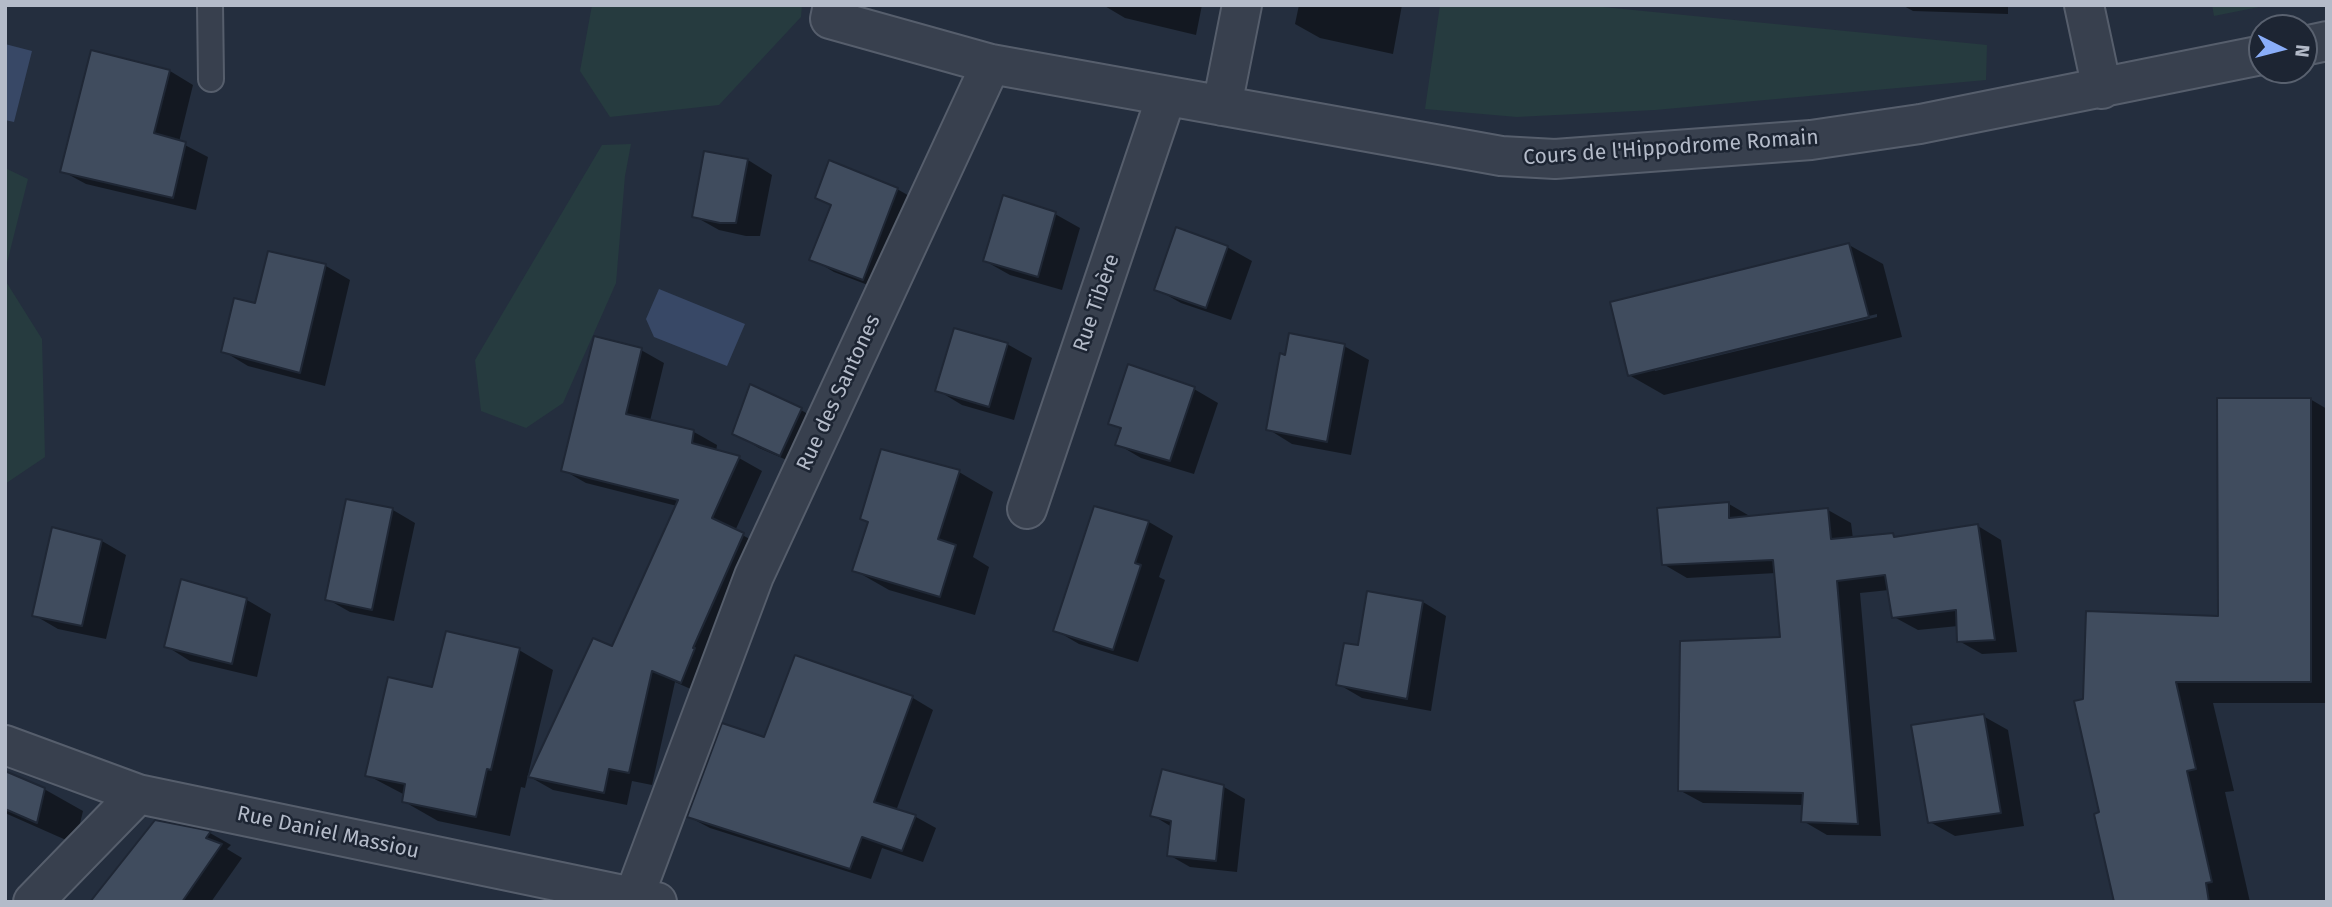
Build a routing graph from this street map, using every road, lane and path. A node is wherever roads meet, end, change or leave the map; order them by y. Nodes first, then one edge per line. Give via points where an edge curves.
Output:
1 (210, 5) edge
2 (833, 5) edge
3 (1242, 5) edge
4 (2084, 5) edge
5 (2248, 58) edge
6 (991, 64) junction
7 (211, 79) dead end
8 (2102, 89) junction
9 (1167, 97) junction
10 (1222, 106) junction
11 (1027, 509) dead end
12 (5, 745) edge
13 (138, 794) junction
14 (640, 900) edge
15 (33, 902) edge

1 - 7 lane
2 - 6 street via 830,19
3 - 10 street
4 - 8 street
5 - 8 street, Cours de l'Hippodrome Romain
6 - 9 street, Cours de l'Hippodrome Romain
6 - 14 street, Rue des Santones via 754,576
8 - 10 street, Cours de l'Hippodrome Romain via 1811,141 1555,159 1510,158
9 - 10 street, Cours de l'Hippodrome Romain
9 - 11 street, Rue Tibère
12 - 13 street, Rue Daniel Massiou
13 - 14 street, Rue Daniel Massiou
13 - 15 street

